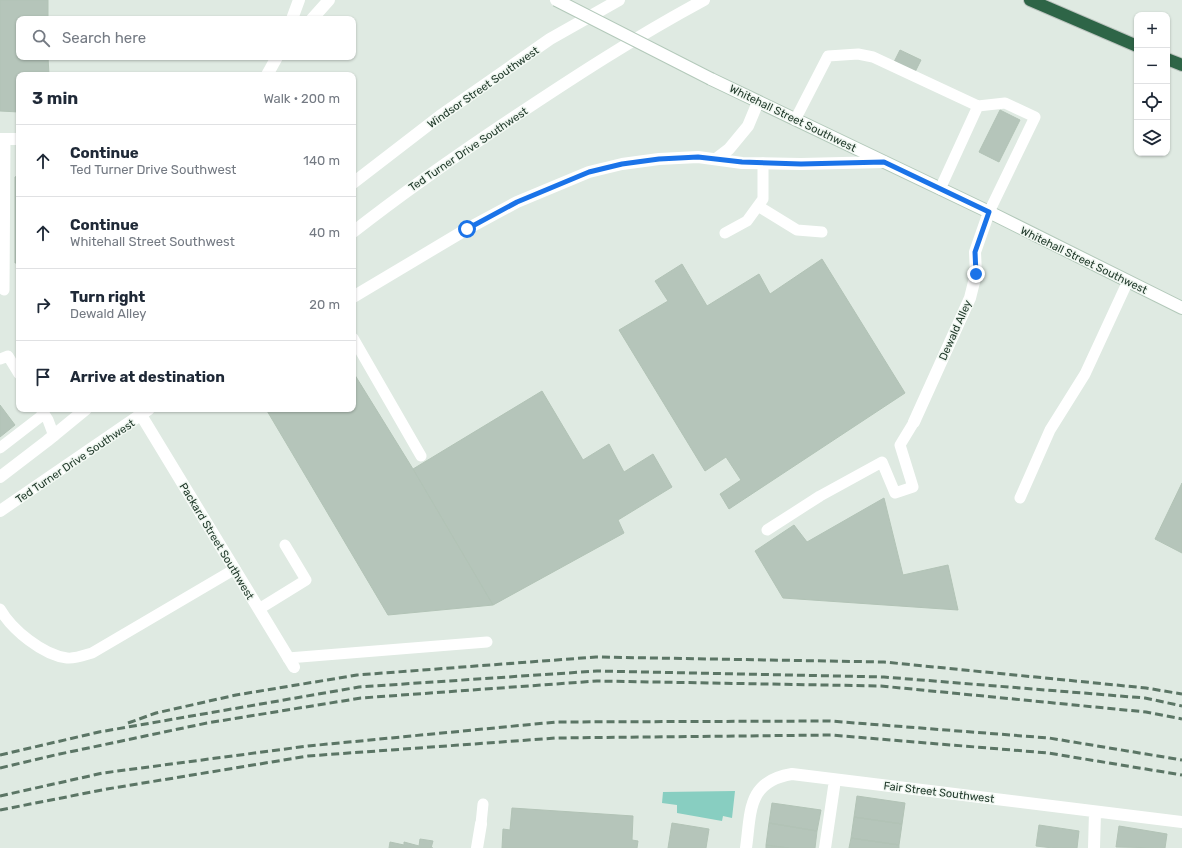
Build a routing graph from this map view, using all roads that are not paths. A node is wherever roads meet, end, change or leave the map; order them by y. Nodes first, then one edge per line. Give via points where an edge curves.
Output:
1 (299, 0) edge
2 (329, 0) edge
3 (556, 0) edge
4 (619, 0) edge
5 (704, 0) edge
6 (1030, 0) edge
7 (293, 16) edge
8 (315, 16) edge
9 (1134, 45) edge
10 (1170, 59) edge
11 (276, 60) edge
12 (1182, 65) edge
13 (269, 72) edge
14 (758, 102) junction
15 (978, 106) junction
16 (795, 120) junction
17 (2, 139) edge
18 (16, 139) edge
19 (716, 159) junction
20 (884, 162) junction
21 (763, 163) junction
22 (356, 181) edge
23 (940, 189) junction
24 (758, 206) junction
25 (989, 212) junction
26 (356, 230) edge
27 (822, 232) dead end
28 (725, 233) dead end
29 (1128, 281) junction
30 (4, 290) dead end
31 (356, 295) edge
32 (1182, 308) edge
33 (356, 343) edge
34 (0, 359) edge
35 (16, 369) edge
36 (41, 412) edge
37 (42, 412) edge
38 (82, 412) edge
39 (145, 412) edge
40 (914, 422) joint
41 (54, 436) junction
42 (0, 448) edge
43 (421, 456) dead end
44 (0, 477) edge
45 (1020, 498) dead end
46 (0, 512) edge
47 (767, 530) dead end
48 (285, 545) dead end
49 (235, 569) junction
50 (0, 609) edge
51 (259, 609) junction
52 (487, 642) dead end
53 (291, 662) joint
54 (834, 780) junction
55 (483, 804) dead end
56 (1095, 812) junction
57 (1182, 822) edge
58 (481, 824) joint
59 (477, 848) edge
60 (746, 848) edge
61 (825, 848) edge
62 (1094, 848) edge

1 - 7 street
2 - 8 street
3 - 14 street, Whitehall Street Southwest, bridge
4 - 22 street, Windsor Street Southwest via 550,39 440,116
5 - 26 street, Ted Turner Drive Southwest via 584,70 399,197
6 - 9 highway
10 - 12 highway
11 - 13 street
14 - 16 street, Whitehall Street Southwest
14 - 19 street via 748,126 730,149
15 - 16 lane via 873,57 858,54 828,56
15 - 23 lane
15 - 25 lane via 1005,103 1035,117
16 - 20 street, Whitehall Street Southwest
17 - 18 street
17 - 30 lane
19 - 21 street
19 - 31 street via 659,159 589,172 517,202
20 - 21 street
20 - 23 street, Whitehall Street Southwest
21 - 24 lane via 763,198
23 - 25 street, Whitehall Street Southwest
24 - 27 lane via 797,230
24 - 28 lane via 747,221
25 - 29 street, Whitehall Street Southwest
25 - 40 street, Dewald Alley via 975,252 976,274 970,298
29 - 32 street, Whitehall Street Southwest
29 - 45 lane via 1085,374 1050,430
33 - 43 lane
34 - 35 lane via 8,356
36 - 42 lane
37 - 41 lane
38 - 41 street
39 - 46 street, Ted Turner Drive Southwest
39 - 49 street, Packard Street Southwest
40 - 47 lane via 900,445 913,487 895,493 882,462 820,496
41 - 44 street
48 - 51 lane via 306,580
49 - 50 lane via 92,653 68,658 44,650 20,634
49 - 51 street, Packard Street Southwest
51 - 53 street, Packard Street Southwest
52 - 53 lane
54 - 56 street, Fair Street Southwest
54 - 60 street, Fair Street Southwest via 792,774 781,776 762,786 752,804
54 - 61 street
55 - 58 lane
56 - 57 street, Fair Street Southwest
56 - 62 street
58 - 59 street

